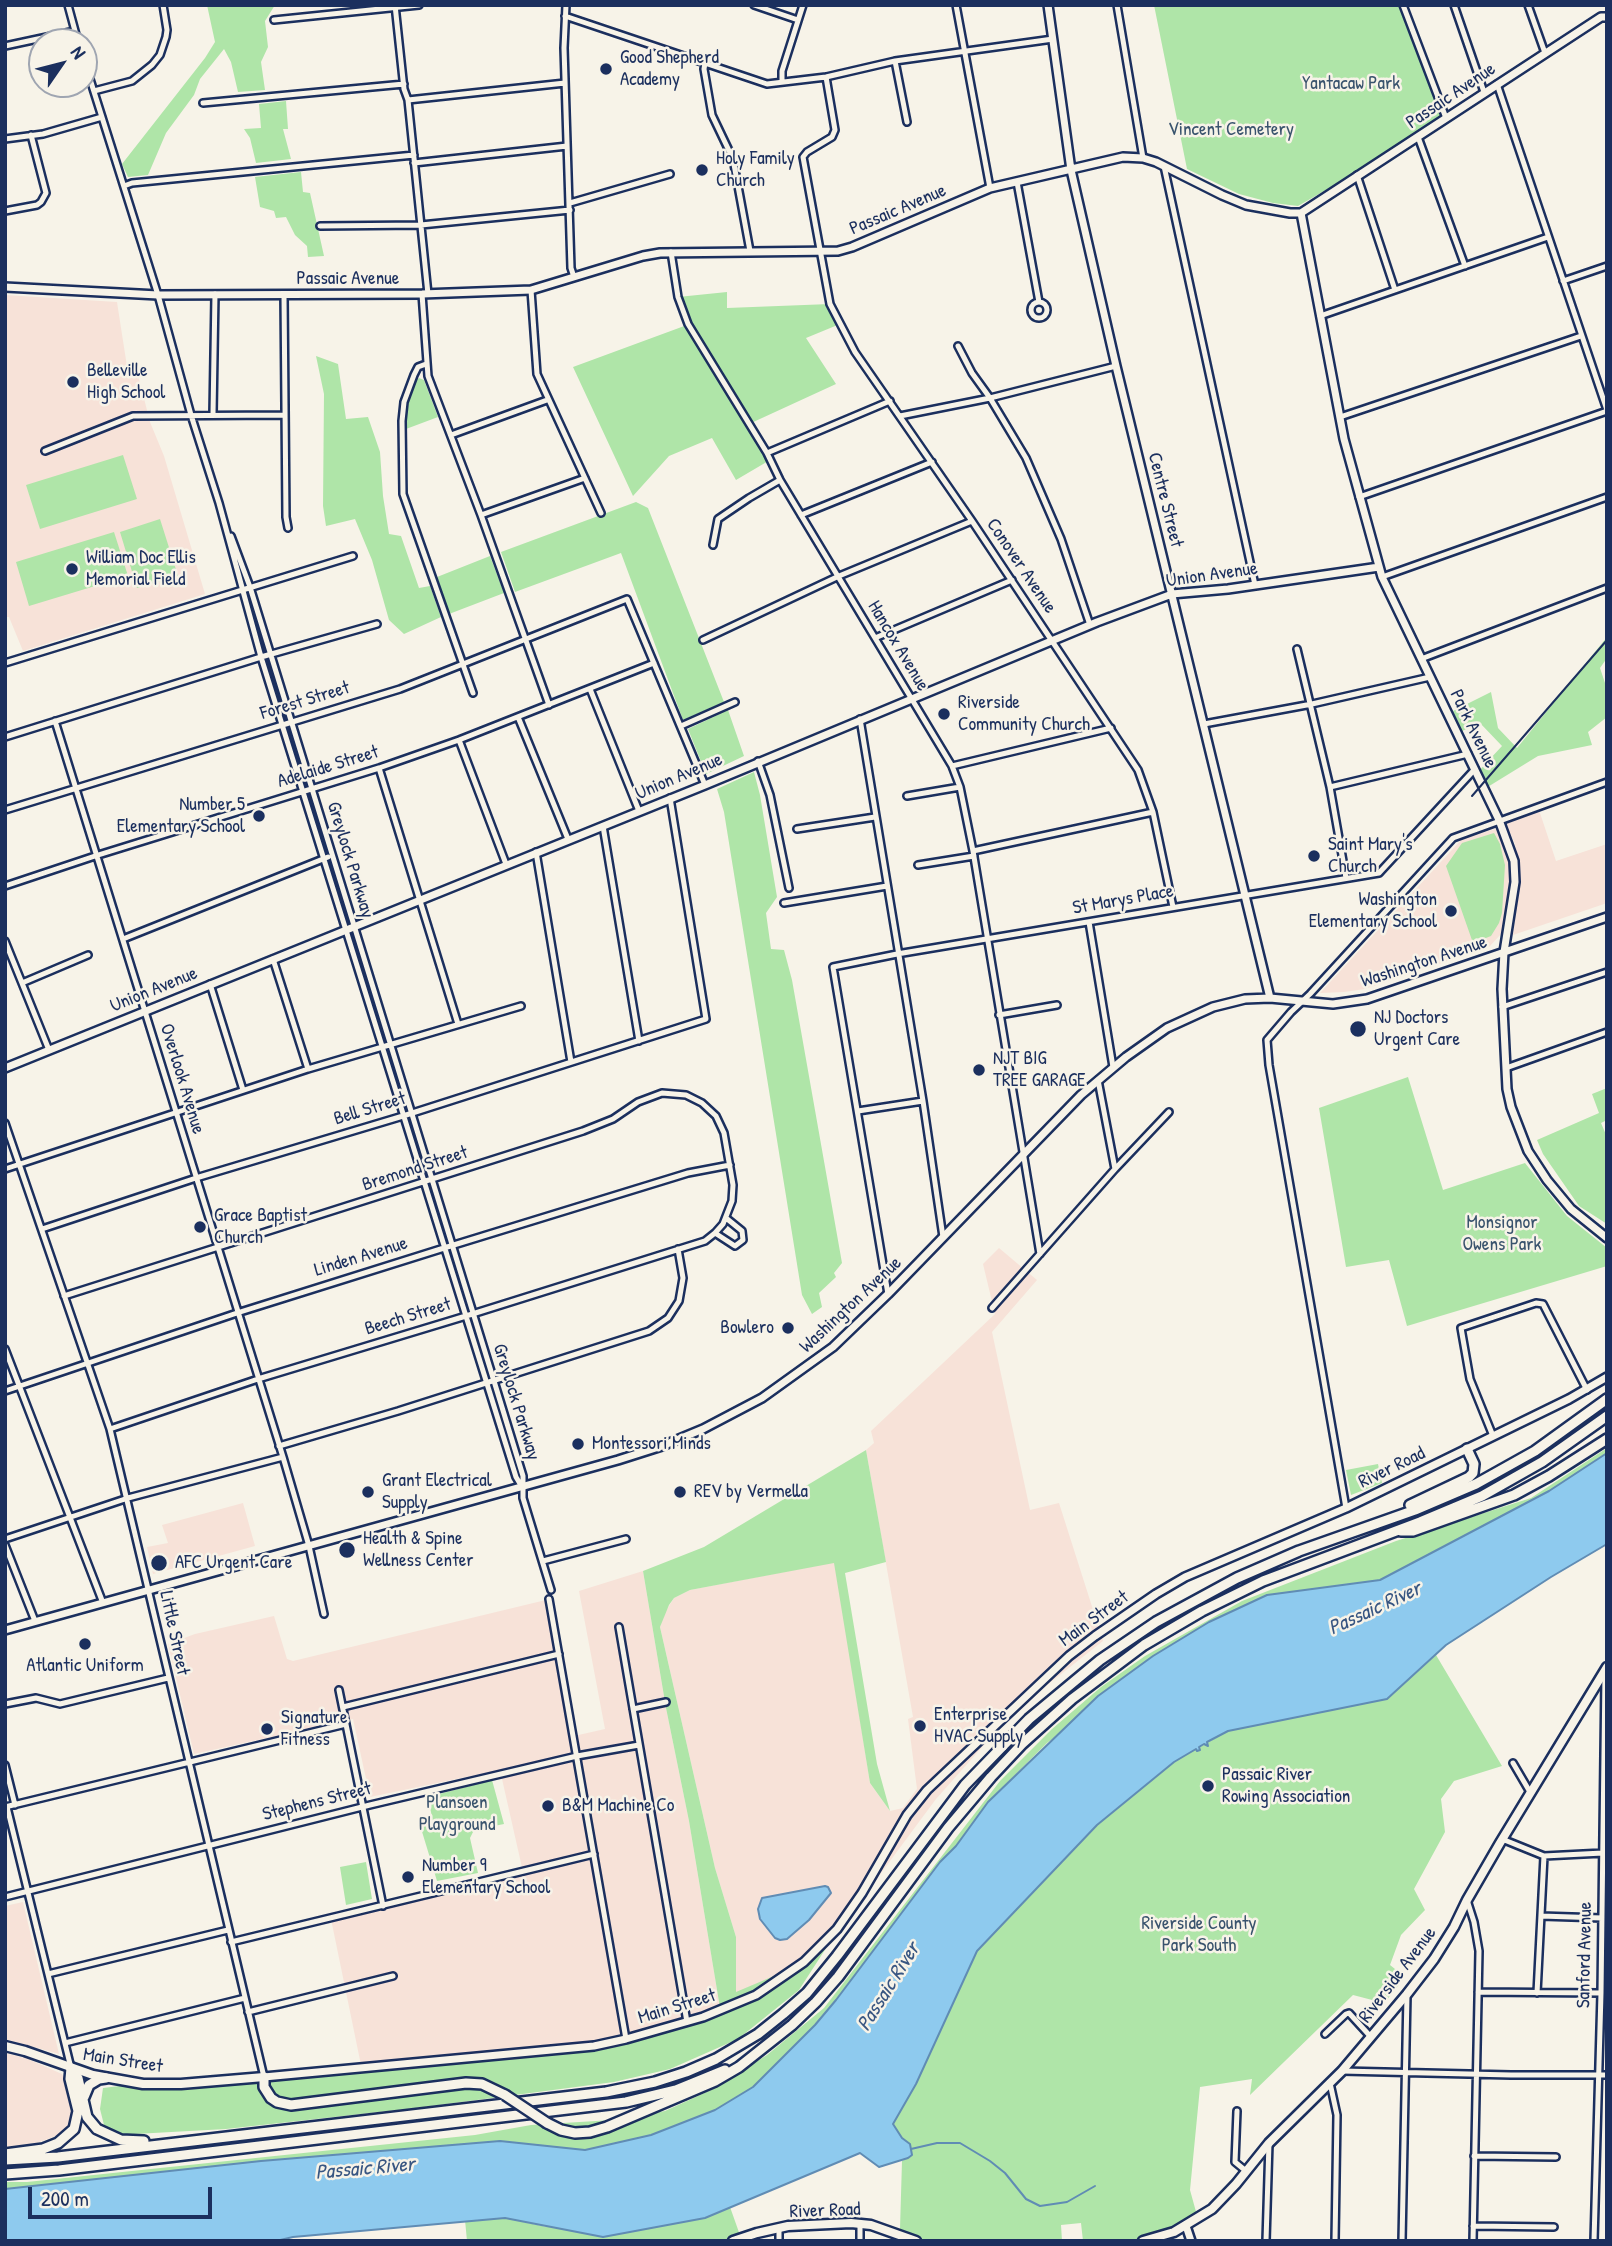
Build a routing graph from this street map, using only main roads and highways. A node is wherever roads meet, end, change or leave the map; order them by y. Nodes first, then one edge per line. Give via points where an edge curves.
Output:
1 (1607, 1399) edge
2 (1607, 1416) edge
3 (1607, 1439) edge
4 (1467, 1449) road end
5 (1395, 1531) junction
6 (1321, 1544) junction
7 (1606, 1668) edge
8 (765, 2045) junction
9 (5, 2046) edge
10 (71, 2068) junction
11 (264, 2077) joint
12 (106, 2078) junction
13 (85, 2109) junction
14 (267, 2132) junction
15 (5, 2154) edge
16 (5, 2160) edge
17 (5, 2174) edge
18 (733, 2241) edge
19 (916, 2241) edge
20 (1143, 2241) edge

1 - 6 highway via 1535,1451 1476,1484
2 - 5 highway via 1503,1485
3 - 5 highway via 1514,1495 1413,1531
4 - 6 highway via 1474,1469 1469,1477
5 - 8 highway via 1283,1572 1212,1605 1144,1645 1072,1699 975,1794 827,1991
6 - 14 highway via 1247,1573 1186,1604 1063,1689 958,1794 817,1982 770,2025 724,2055 623,2090
7 - 20 main road, Riverside Avenue via 1438,1952 1407,1994 1342,2071 1269,2143 1212,2209 1174,2232
8 - 11 highway, bridge via 715,2081 598,2130 575,2133 547,2123 482,2084 291,2105 271,2098
8 - 17 highway via 699,2081 626,2102
9 - 10 main road, Main Street
10 - 12 main road, Main Street
10 - 13 highway
10 - 15 highway via 78,2111 74,2129 52,2146
11 - 12 main road, Main Street via 163,2085
12 - 13 highway via 89,2085
13 - 14 highway via 97,2129 129,2141
14 - 16 highway
18 - 19 main road, River Road via 798,2226 860,2224

